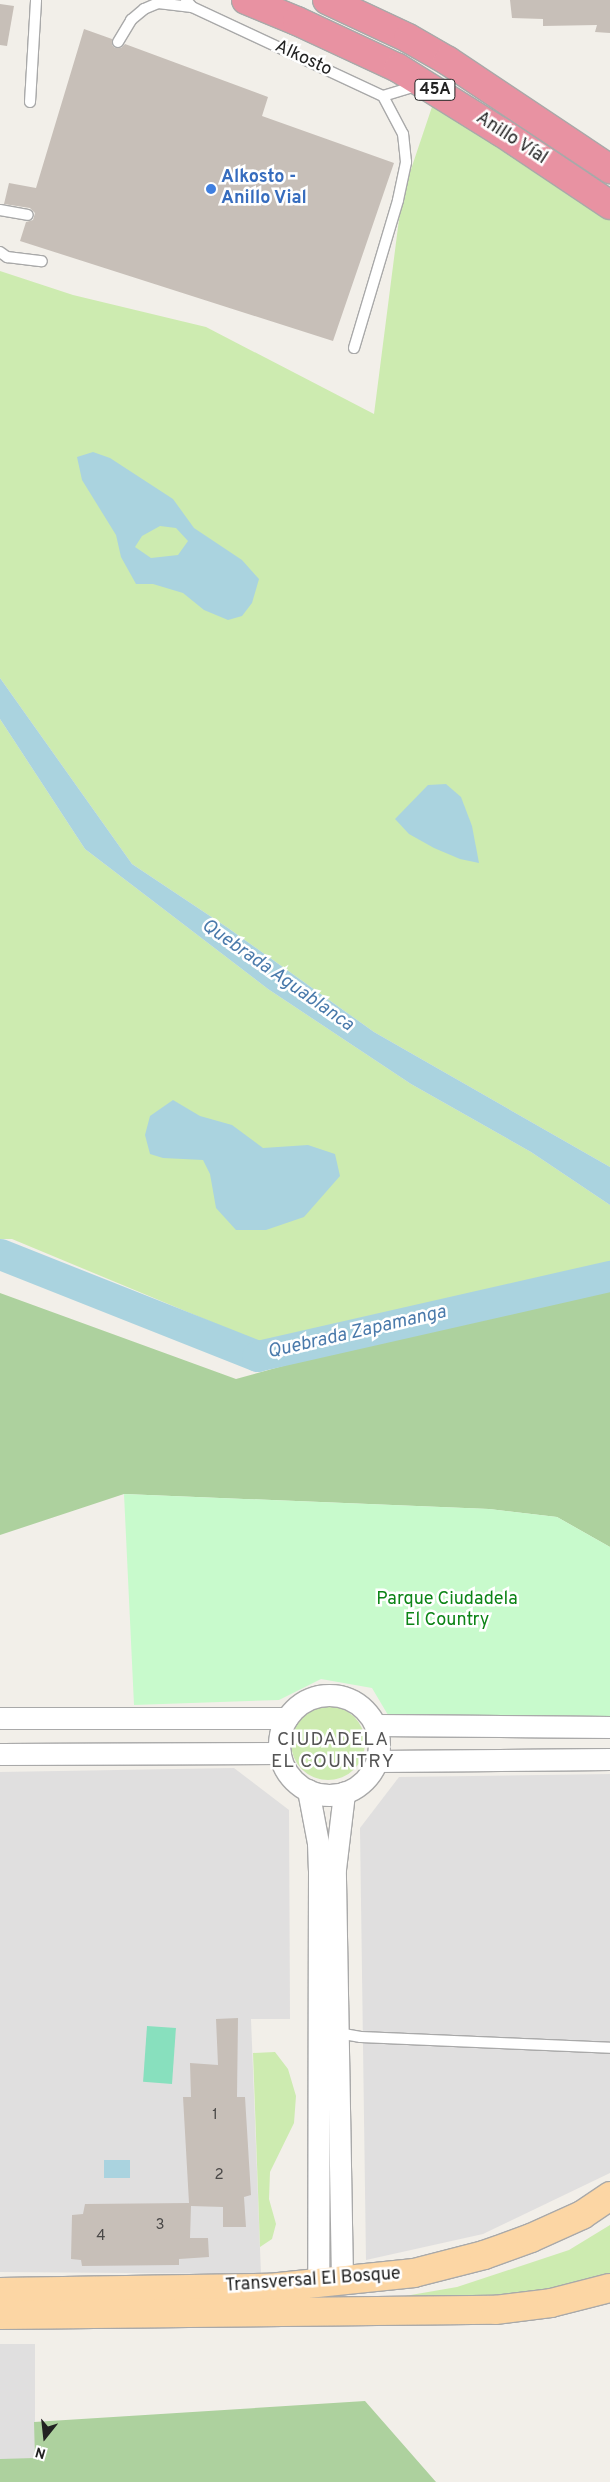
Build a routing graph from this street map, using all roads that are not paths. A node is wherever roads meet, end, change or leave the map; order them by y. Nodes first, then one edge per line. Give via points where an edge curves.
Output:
1 (36, 0) edge
2 (246, 0) edge
3 (327, 0) edge
4 (189, 4) edge
5 (118, 42) dead end
6 (424, 83) junction
7 (383, 96) junction
8 (30, 102) dead end
9 (610, 170) edge
10 (610, 206) edge
11 (0, 210) edge
12 (28, 214) dead end
13 (0, 252) edge
14 (42, 261) dead end
15 (354, 348) dead end
16 (0, 1718) edge
17 (287, 1718) junction
18 (376, 1725) junction
19 (610, 1727) edge
20 (280, 1753) junction
21 (0, 1754) edge
22 (610, 1758) edge
23 (377, 1761) junction
24 (308, 1790) junction
25 (344, 1793) junction
26 (328, 2003) junction
27 (338, 2033) junction
28 (610, 2048) edge
29 (610, 2196) edge
30 (330, 2281) junction
31 (610, 2288) edge
32 (0, 2292) edge
33 (0, 2315) edge

1 - 8 lane
2 - 6 highway, Anillo Víal / 45A via 363,50
3 - 9 highway, Anillo Víal / 45A via 408,38 448,61
4 - 5 lane, Alkosto via 158,4 144,9 131,20
4 - 7 lane, Alkosto
6 - 7 lane
6 - 10 highway, Anillo Víal / 45A
7 - 15 lane via 402,134 406,162 398,200
11 - 12 lane
13 - 14 lane via 7,257
16 - 17 street
17 - 18 street via 304,1702 327,1695 339,1696 361,1706
17 - 20 street via 282,1729
18 - 19 street
18 - 23 street via 379,1736
20 - 21 street
20 - 24 street via 289,1775
22 - 23 street
23 - 25 street via 365,1781
24 - 25 street via 332,1795
24 - 26 street via 318,1843
25 - 26 street via 335,1870
26 - 27 street
26 - 30 street
27 - 28 lane via 362,2038
27 - 30 street
29 - 30 main road, Transversal El Bosque via 582,2215 484,2255 414,2273
30 - 32 main road, Transversal El Bosque via 269,2288
31 - 33 main road, Transversal El Bosque via 551,2303 495,2310

